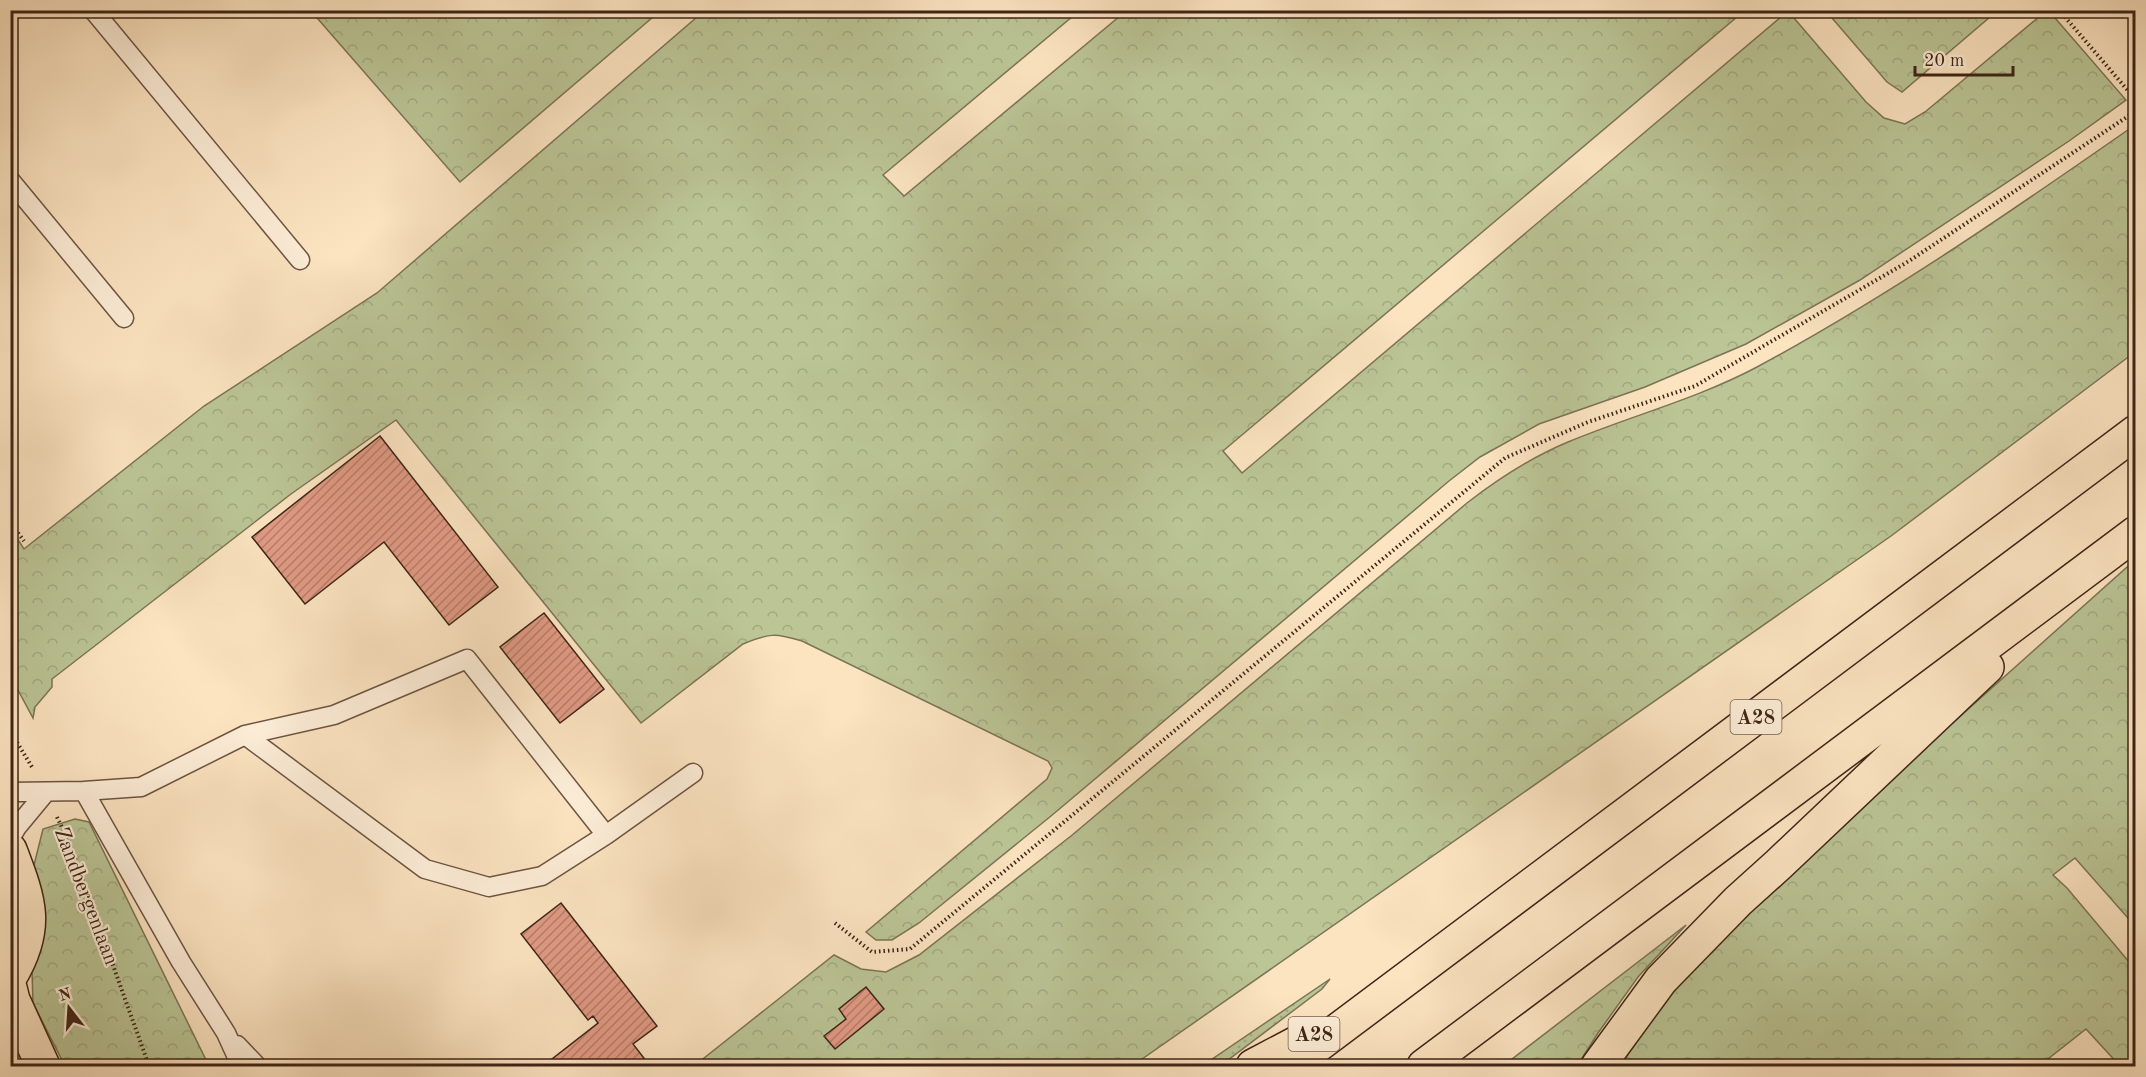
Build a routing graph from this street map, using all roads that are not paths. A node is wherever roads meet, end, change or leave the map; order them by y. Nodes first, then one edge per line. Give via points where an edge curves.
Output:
1 (93, 10) edge
2 (10, 180) edge
3 (300, 260) dead end
4 (124, 318) dead end
5 (2136, 432) edge
6 (2136, 533) edge
7 (2102, 558) junction
8 (245, 735) junction
9 (693, 773) dead end
10 (84, 791) junction
11 (10, 792) edge
12 (46, 792) junction
13 (606, 836) junction
14 (10, 839) edge
15 (10, 850) edge
16 (10, 977) edge
17 (10, 988) edge
18 (1376, 1001) junction
19 (226, 1033) junction
20 (10, 1042) edge
21 (23, 1066) edge
22 (43, 1066) edge
23 (241, 1066) edge
24 (257, 1066) edge
25 (1252, 1066) edge
26 (1290, 1066) edge
27 (1424, 1066) edge
28 (1598, 1066) edge

1 - 3 lane
2 - 4 lane
5 - 18 main road, A28
6 - 7 main road
7 - 27 main road
7 - 28 main road via 1738,901 1662,980
8 - 10 lane via 141,787
8 - 13 lane via 425,868 489,887 542,876
8 - 13 lane via 334,715 467,659
9 - 13 lane
10 - 12 lane
10 - 19 lane
11 - 12 lane
12 - 14 lane
15 - 16 main road via 30,912 23,954
17 - 22 main road
18 - 25 main road, A28
18 - 26 main road, A28
19 - 23 lane
19 - 24 lane
20 - 21 main road

